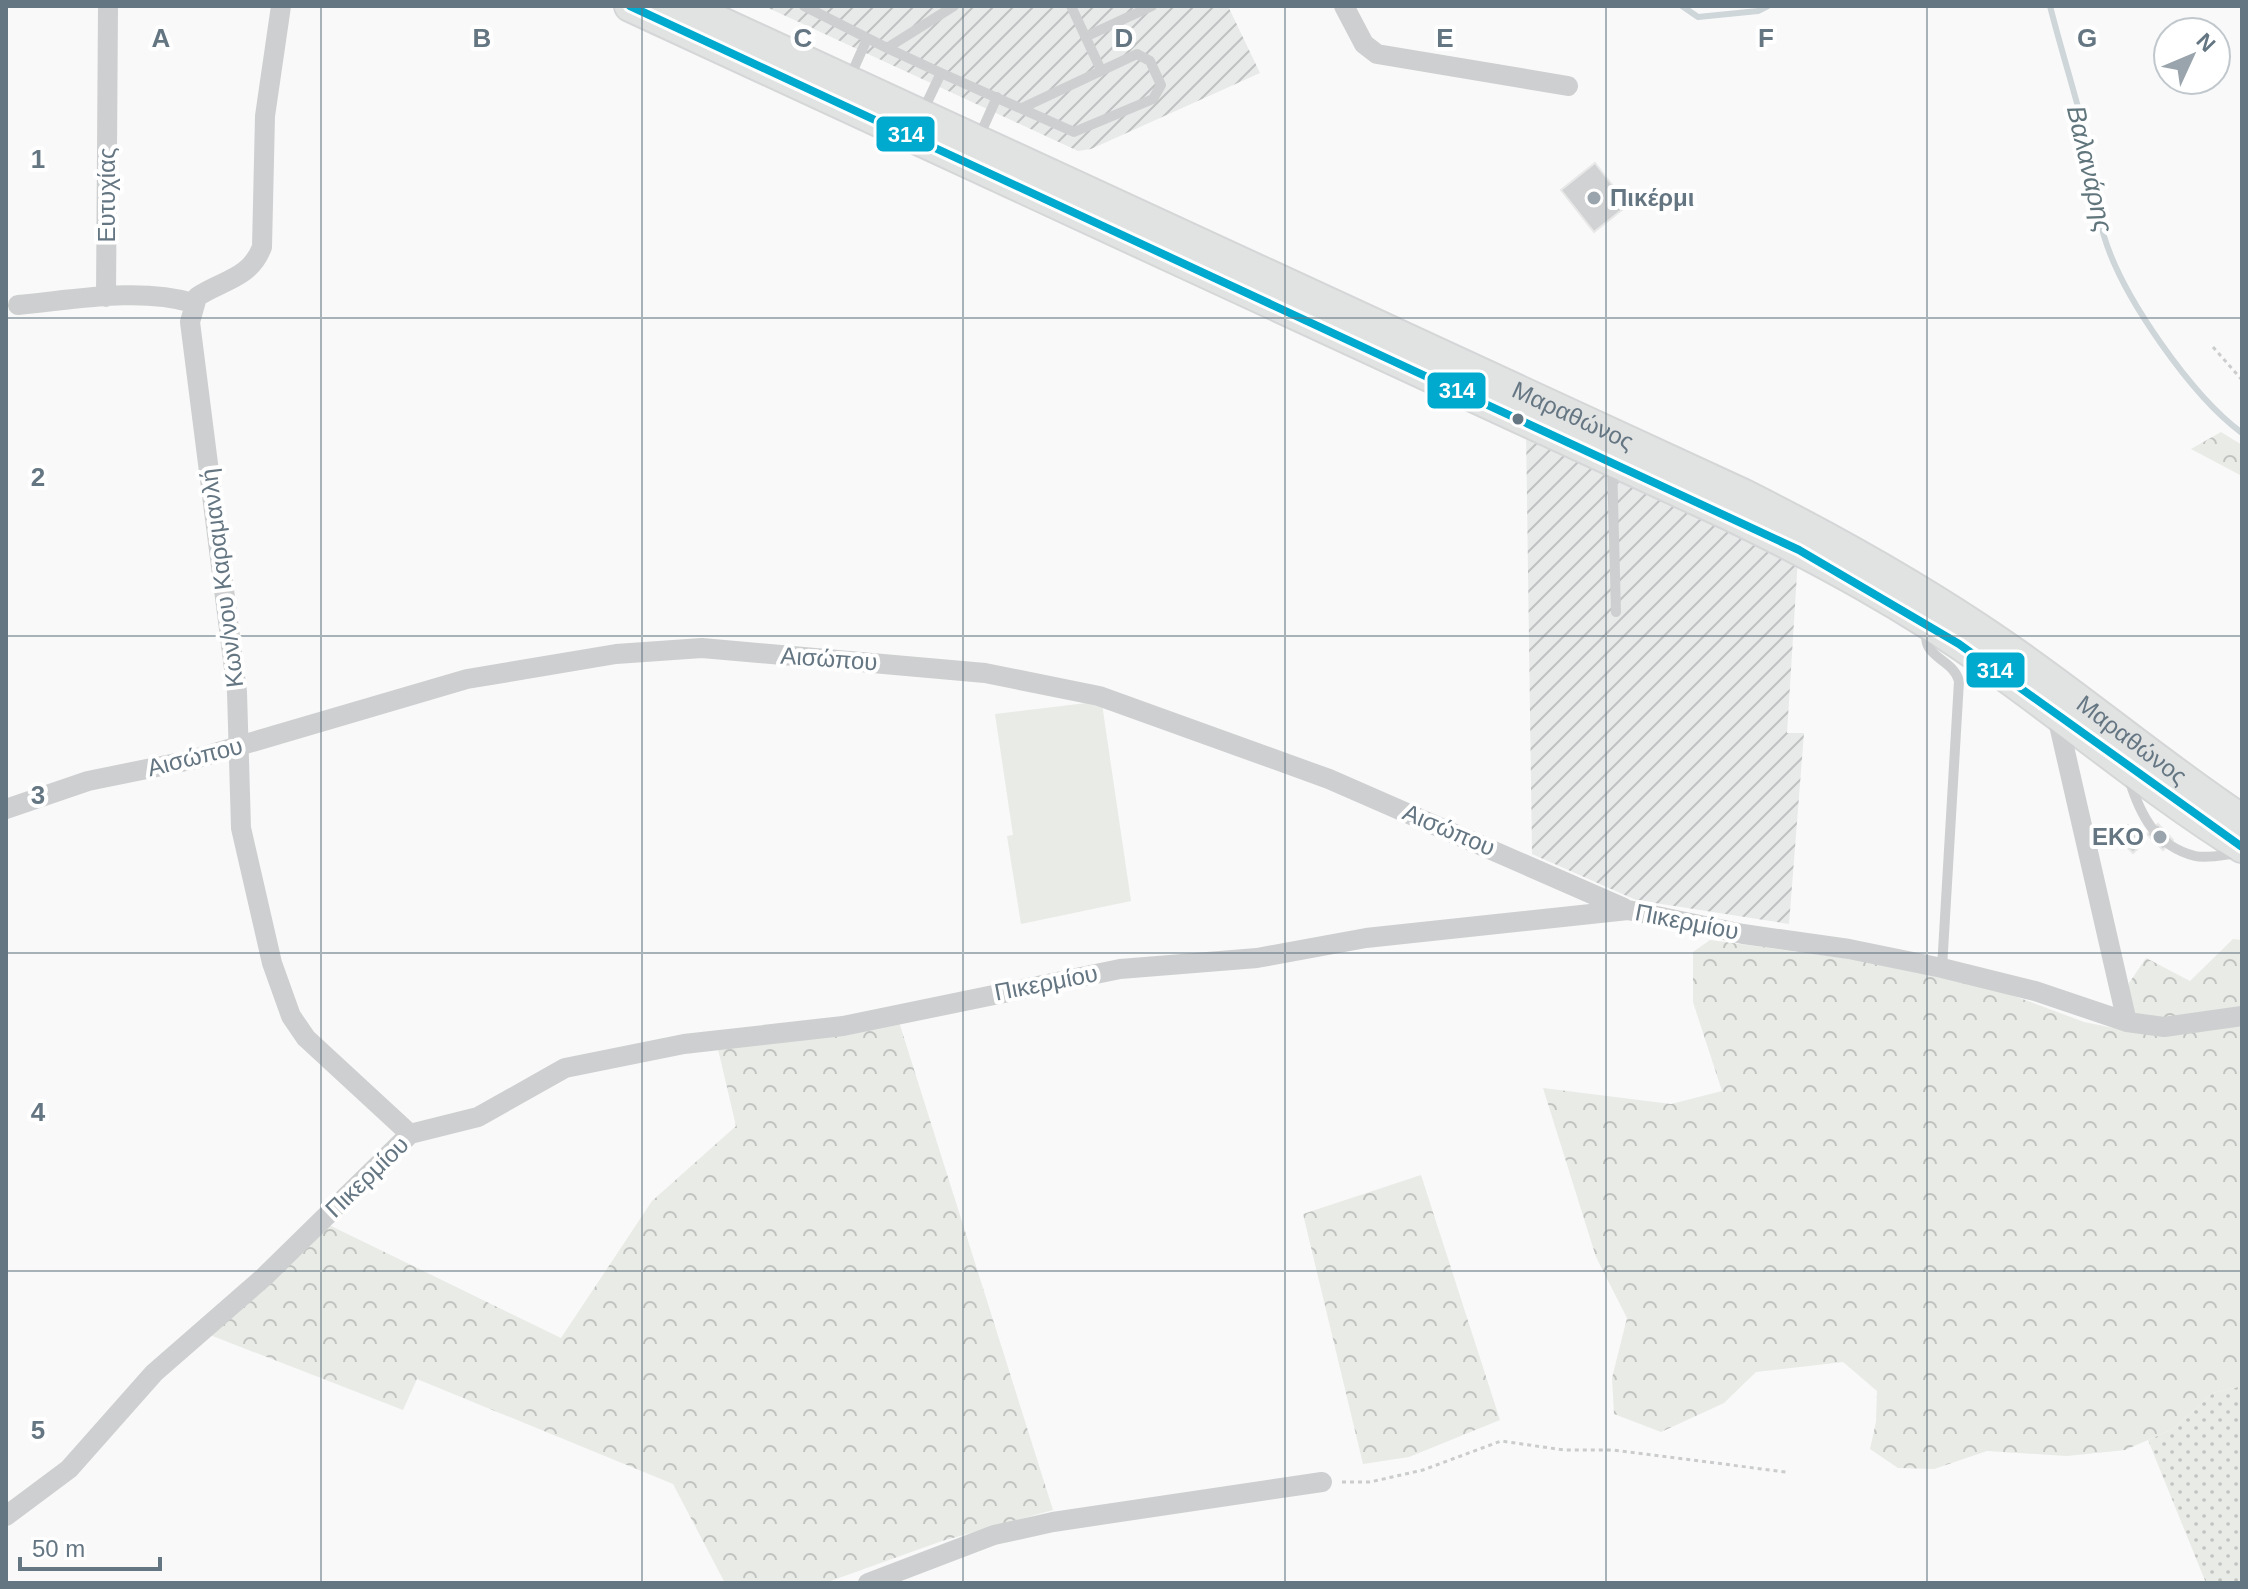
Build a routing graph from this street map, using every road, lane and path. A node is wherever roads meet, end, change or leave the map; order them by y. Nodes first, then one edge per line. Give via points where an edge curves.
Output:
1 (108, 6) edge
2 (281, 6) edge
3 (630, 6) edge
4 (685, 6) edge
5 (804, 6) edge
6 (954, 6) edge
7 (1071, 6) edge
8 (1152, 6) edge
9 (1344, 6) edge
10 (1085, 37) junction
11 (867, 39) junction
12 (887, 48) junction
13 (1101, 70) junction
14 (941, 73) junction
15 (848, 81) junction
16 (1568, 86) dead end
17 (997, 97) junction
18 (1022, 108) junction
19 (921, 115) junction
20 (977, 141) junction
21 (106, 297) junction
22 (193, 303) junction
23 (18, 305) dead end
24 (2213, 347) dead end
25 (2242, 380) edge
26 (1613, 460) junction
27 (1616, 612) dead end
28 (1929, 624) junction
29 (2056, 712) junction
30 (236, 748) junction
31 (6, 809) edge
32 (2242, 820) edge
33 (2242, 850) edge
34 (1628, 910) junction
35 (1942, 968) junction
36 (2242, 1016) edge
37 (2127, 1022) junction
38 (410, 1134) junction
39 (1786, 1472) dead end
40 (1322, 1482) joint
41 (6, 1516) edge
42 (868, 1583) edge

1 - 21 street, Ευτυχίας
2 - 22 street via 265,116 262,247 245,272 203,292
3 - 26 main road, Μαραθώνος
4 - 15 main road, Μαραθώνος
5 - 11 lane
6 - 12 lane
7 - 10 lane
8 - 10 lane
9 - 16 street via 1364,44 1377,54
10 - 13 lane
11 - 12 lane
11 - 15 lane
12 - 14 lane
13 - 18 lane
13 - 18 lane via 1142,55 1160,79 1160,90 1153,99 1078,132
14 - 17 lane
14 - 19 lane
15 - 19 main road, Μαραθώνος
17 - 18 lane
17 - 20 lane
19 - 20 main road, Μαραθώνος
20 - 32 main road, Μαραθώνος via 1828,538 2003,645
21 - 22 street
21 - 23 street
22 - 30 street, Κων/νου Καραμανλή via 190,350 215,502 237,692
24 - 25 path
26 - 27 lane
26 - 28 main road, Μαραθώνος via 1793,546
28 - 29 main road, Μαραθώνος
28 - 35 lane via 1926,641 1931,654 1951,666 1959,681
29 - 33 main road, Μαραθώνος
29 - 37 street
30 - 31 street, Αισώπου via 88,781
30 - 34 street, Αισώπου via 467,679 616,654 702,648 985,673 1099,696 1315,773
30 - 38 street, Κων/νου Καραμανλή via 251,881 291,1016 306,1038
34 - 35 street, Πικερμίου
34 - 38 street, Πικερμίου via 1366,938 1213,963 1120,969 843,1026 684,1044 565,1068 478,1117
35 - 37 street, Πικερμίου
36 - 37 street, Πικερμίου via 2164,1027
38 - 41 street, Πικερμίου via 264,1277 154,1373 69,1469
39 - 40 path via 1501,1441 1397,1476
40 - 42 street via 994,1535

